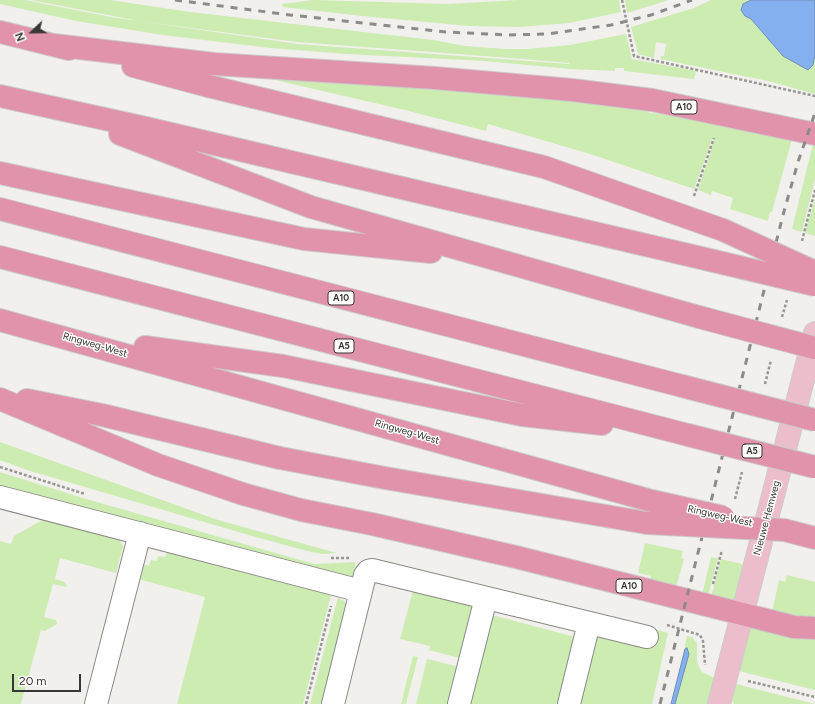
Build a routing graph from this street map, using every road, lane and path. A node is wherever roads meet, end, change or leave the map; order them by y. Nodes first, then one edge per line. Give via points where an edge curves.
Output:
1 (622, 0) edge
2 (0, 32) edge
3 (54, 45) junction
4 (0, 96) edge
5 (815, 96) edge
6 (54, 108) junction
7 (815, 134) edge
8 (714, 138) dead end
9 (0, 173) edge
10 (695, 192) dead end
11 (0, 209) edge
12 (0, 257) edge
13 (484, 257) junction
14 (815, 272) edge
15 (815, 286) edge
16 (0, 320) edge
17 (815, 333) edge
18 (60, 336) junction
19 (815, 348) edge
20 (0, 394) edge
21 (0, 399) edge
22 (815, 420) edge
23 (688, 435) junction
24 (815, 468) edge
25 (0, 496) edge
26 (784, 530) junction
27 (140, 533) junction
28 (815, 538) edge
29 (337, 584) junction
30 (362, 591) junction
31 (486, 598) junction
32 (742, 614) junction
33 (589, 623) junction
34 (815, 628) edge
35 (647, 637) dead end
36 (726, 676) junction
37 (815, 697) edge
38 (721, 702) edge
39 (96, 704) edge
40 (306, 704) edge
41 (332, 704) edge
42 (459, 704) edge
43 (569, 704) edge

1 - 5 path via 634,56
2 - 3 highway, A10
3 - 7 highway, A10 via 214,64 435,78 572,90 652,100
3 - 14 highway, A10, bridge via 208,86 544,167 723,230
4 - 6 highway
6 - 13 highway via 312,207
6 - 15 highway, bridge
8 - 10 path
9 - 13 highway via 304,239
11 - 22 highway, A10, bridge
12 - 23 highway, A5
13 - 19 highway, bridge
16 - 18 highway, Ringweg-West
17 - 32 main road, Nieuwe Hemweg
18 - 23 highway, A5 via 283,366 522,415
18 - 26 highway, Ringweg-West, bridge via 652,501
20 - 26 highway, bridge via 102,415 280,458 385,478 647,523
21 - 32 highway, A10 via 158,465 243,494 301,510 516,557
23 - 24 highway, A5, bridge
25 - 27 lane
26 - 28 highway, Ringweg-West
27 - 29 lane
27 - 39 lane
29 - 30 lane
29 - 40 path
30 - 31 lane via 365,575 372,570
30 - 41 lane
31 - 33 lane
31 - 42 lane
32 - 34 highway, A10 via 794,627
32 - 36 main road, Nieuwe Hemweg
33 - 35 lane
33 - 43 lane
36 - 37 path
36 - 38 main road, Nieuwe Hemweg

